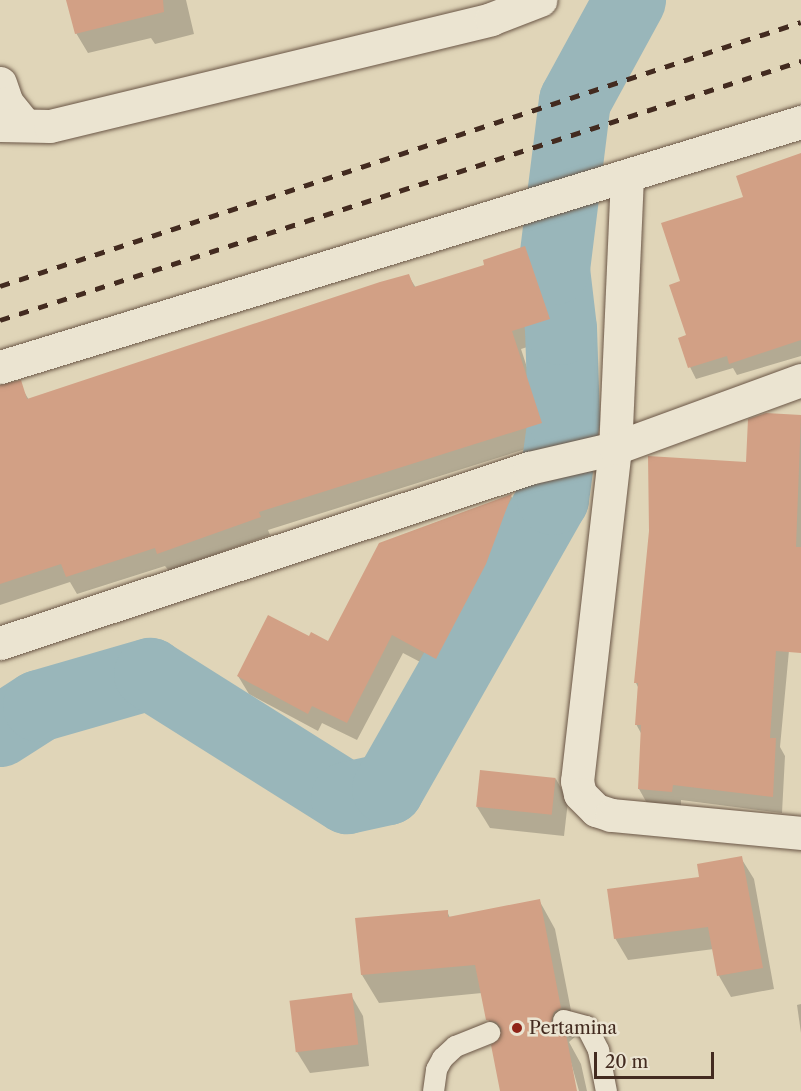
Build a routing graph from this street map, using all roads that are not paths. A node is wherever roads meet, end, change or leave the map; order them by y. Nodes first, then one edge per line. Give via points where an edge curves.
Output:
1 (540, 0) edge
2 (0, 82) edge
3 (801, 122) edge
4 (12, 124) edge
5 (627, 176) junction
6 (0, 368) edge
7 (801, 380) edge
8 (615, 448) junction
9 (0, 643) edge
10 (801, 833) edge
11 (563, 1020) dead end
12 (489, 1032) dead end
13 (433, 1091) edge
14 (606, 1091) edge

1 - 4 street via 491,19 50,126
2 - 4 street
3 - 5 street
5 - 6 street
5 - 8 street
7 - 8 street
8 - 9 street via 529,468
8 - 10 street via 577,782 580,794 596,810 611,814
11 - 14 lane via 586,1026 598,1050
12 - 13 lane via 455,1046 442,1058

